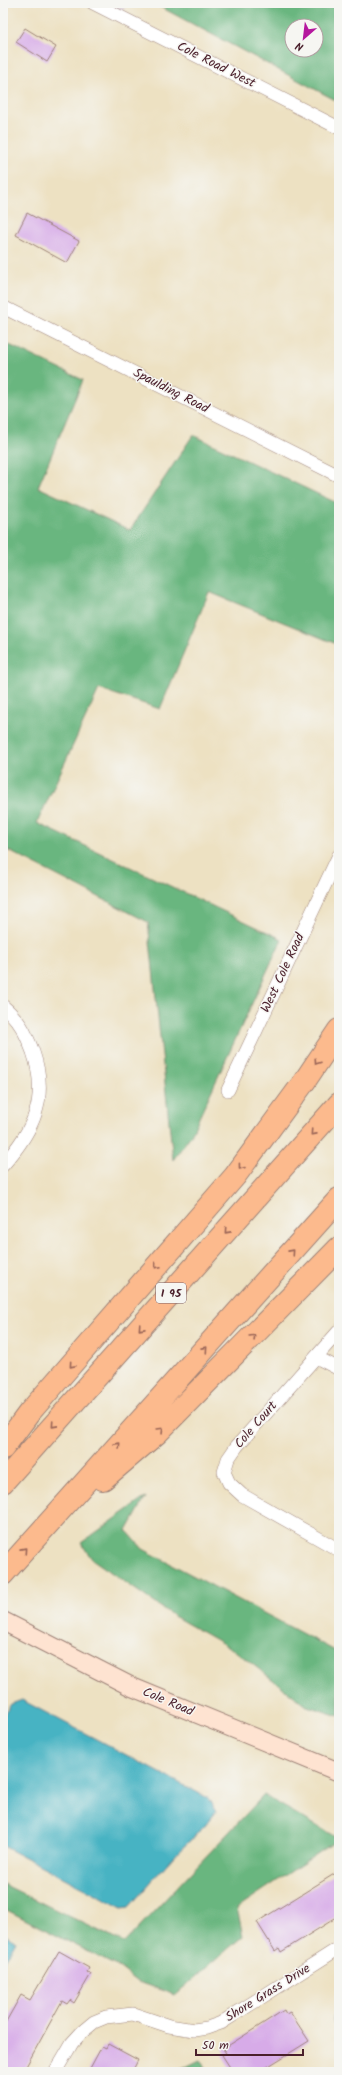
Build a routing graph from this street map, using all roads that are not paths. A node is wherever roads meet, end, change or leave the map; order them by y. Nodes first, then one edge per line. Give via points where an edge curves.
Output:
1 (93, 3) edge
2 (339, 128) edge
3 (3, 307) edge
4 (339, 476) edge
5 (339, 855) edge
6 (3, 1006) edge
7 (339, 1030) edge
8 (228, 1090) dead end
9 (339, 1104) edge
10 (3, 1165) edge
11 (339, 1199) edge
12 (339, 1248) edge
13 (339, 1331) edge
14 (316, 1357) junction
15 (339, 1369) edge
16 (3, 1448) edge
17 (3, 1482) edge
18 (45, 1527) junction
19 (339, 1550) edge
20 (3, 1574) edge
21 (3, 1621) edge
22 (339, 1772) edge
23 (339, 1948) edge
24 (56, 2072) edge

1 - 2 street, Cole Road West
3 - 4 street, Spaulding Road
5 - 8 street, West Cole Road
6 - 10 street via 22,1024 27,1034 40,1082 35,1114 24,1139
7 -> 16 highway via 235,1176 30,1413
9 -> 17 highway, I 95
18 -> 11 highway
18 -> 12 highway via 157,1434
13 - 14 street, Cole Court
14 - 15 street
14 - 19 street, Cole Court via 237,1446 228,1458 224,1472 229,1483 242,1495
20 -> 18 highway
21 - 22 street, Cole Road via 132,1687
23 - 24 street, Shore Grass Drive via 221,2023 207,2028 182,2028 133,2014 113,2016 94,2022 72,2043

